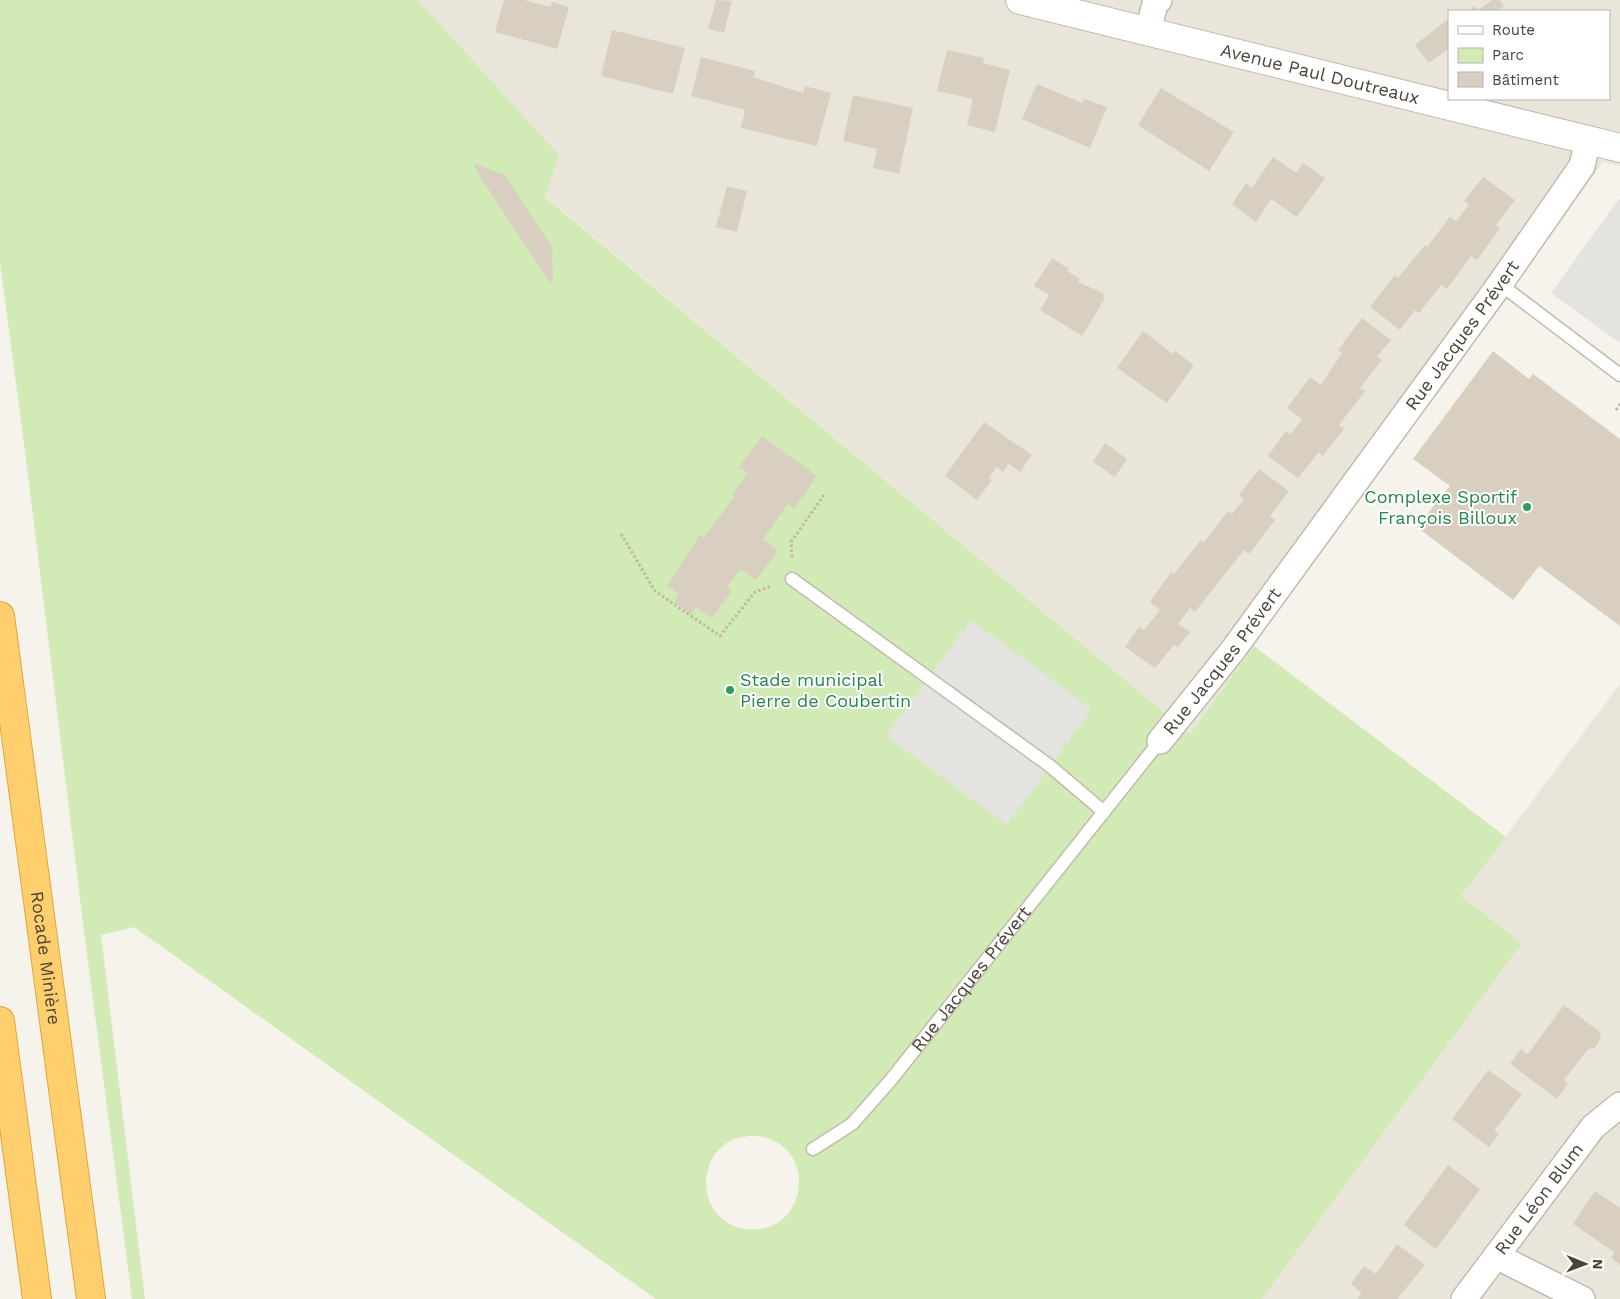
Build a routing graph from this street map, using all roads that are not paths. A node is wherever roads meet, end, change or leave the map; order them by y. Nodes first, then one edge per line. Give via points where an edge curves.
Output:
1 (1020, 0) edge
2 (1159, 0) edge
3 (1148, 31) junction
4 (1588, 140) junction
5 (1620, 148) edge
6 (1500, 284) junction
7 (1620, 375) edge
8 (792, 580) road end
9 (0, 616) edge
10 (1160, 741) joint
11 (1104, 812) junction
12 (0, 1021) edge
13 (1620, 1105) edge
14 (813, 1149) dead end
15 (1496, 1256) junction
16 (37, 1299) edge
17 (91, 1299) edge
18 (1464, 1299) edge
19 (1582, 1299) edge

1 - 3 street, Avenue Paul Doutreaux
2 - 3 street via 1154,4
3 - 4 street, Avenue Paul Doutreaux
4 - 5 street, Avenue Paul Doutreaux
4 - 6 street, Rue Jacques Prévert via 1582,166
6 - 7 lane
6 - 10 street, Rue Jacques Prévert via 1233,650
8 - 11 lane via 1050,766
9 - 17 highway, Rocade Minière
10 - 11 lane, Rue Jacques Prévert
11 - 14 lane, Rue Jacques Prévert via 890,1081 852,1124
12 - 16 highway
13 - 15 street, Rue Léon Blum via 1593,1127
15 - 18 street, Rue Léon Blum
15 - 19 street

